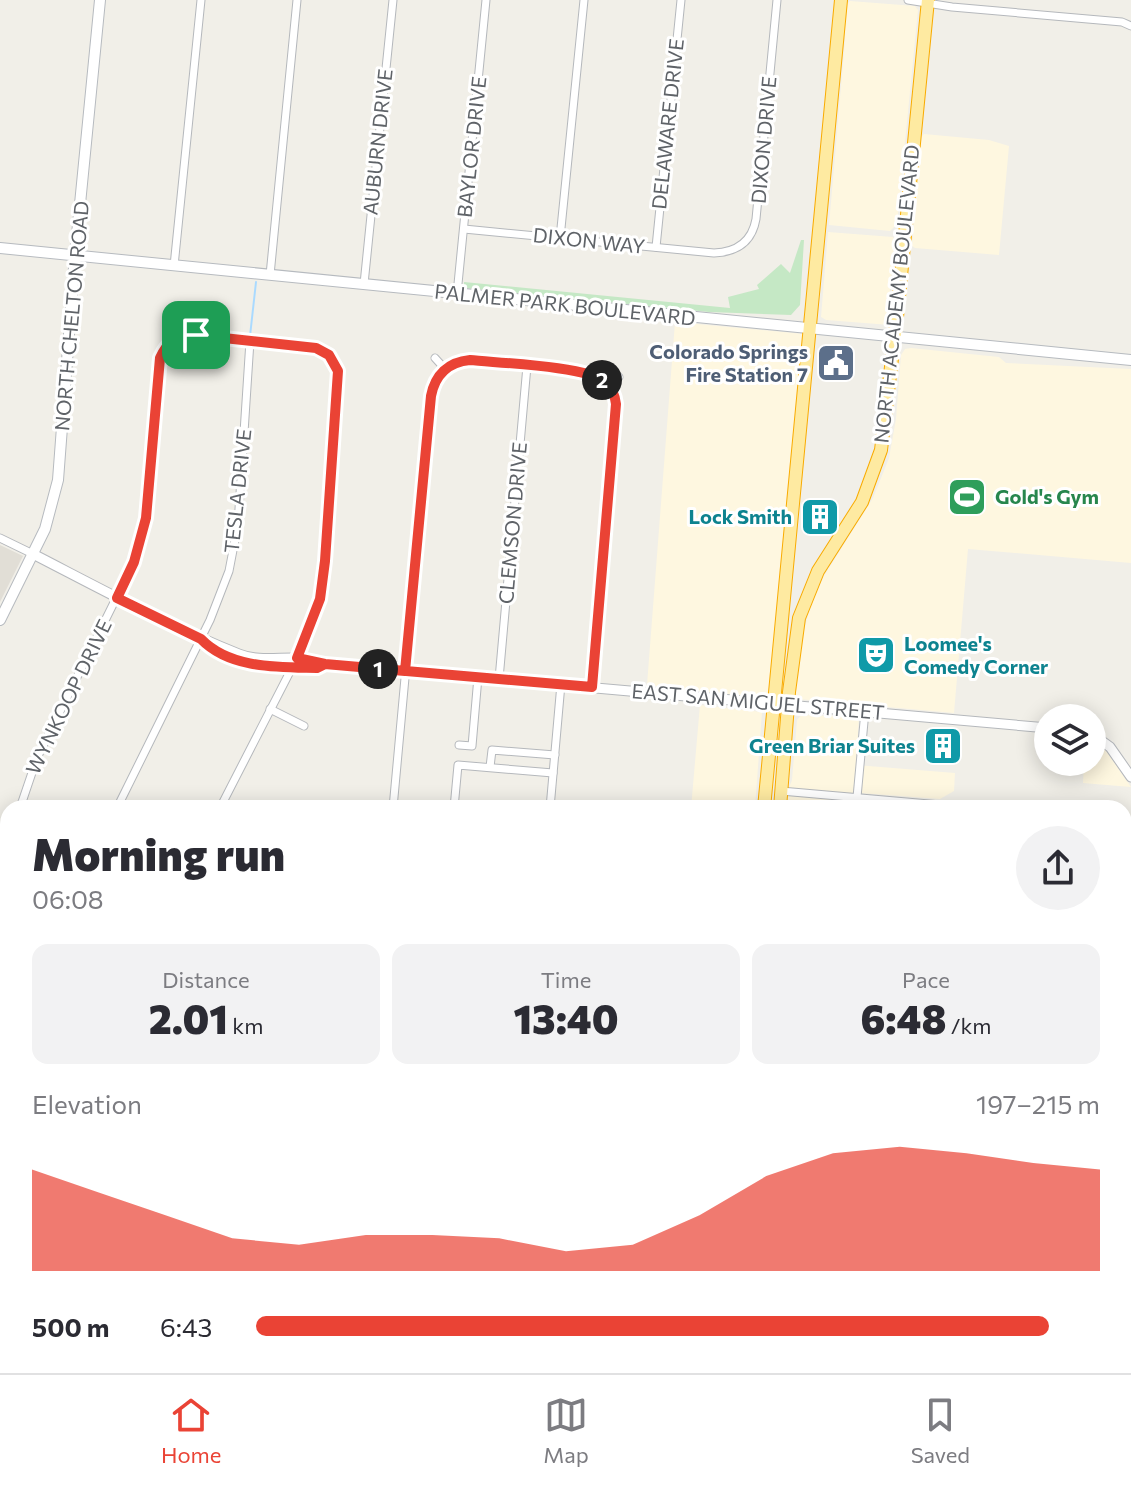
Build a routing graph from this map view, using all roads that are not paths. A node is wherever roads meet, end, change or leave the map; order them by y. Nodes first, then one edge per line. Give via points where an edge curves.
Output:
1 (100, 0) edge
2 (201, 0) edge
3 (297, 0) edge
4 (393, 0) edge
5 (486, 0) edge
6 (584, 0) edge
7 (681, 0) edge
8 (777, 0) edge
9 (841, 0) edge
10 (908, 0) edge
11 (928, 1) edge
12 (1131, 26) edge
13 (464, 229) junction
14 (560, 238) junction
15 (656, 247) junction
16 (0, 248) edge
17 (714, 253) joint
18 (75, 255) junction
19 (174, 266) junction
20 (270, 275) junction
21 (364, 284) junction
22 (457, 294) junction
23 (809, 330) junction
24 (895, 336) junction
25 (250, 341) junction
26 (435, 358) dead end
27 (1131, 360) edge
28 (527, 366) junction
29 (445, 369) junction
30 (619, 377) dead end
31 (609, 385) junction
32 (0, 538) edge
33 (33, 554) junction
34 (117, 598) junction
35 (0, 620) edge
36 (201, 639) junction
37 (295, 662) junction
38 (405, 671) junction
39 (478, 677) junction
40 (499, 679) junction
41 (561, 684) junction
42 (592, 687) junction
43 (774, 704) junction
44 (788, 706) junction
45 (270, 709) junction
46 (865, 711) junction
47 (304, 726) dead end
48 (1034, 727) edge
49 (1106, 744) edge
50 (459, 745) dead end
51 (555, 755) junction
52 (490, 767) junction
53 (553, 773) junction
54 (1131, 777) edge
55 (781, 791) junction
56 (857, 798) junction
57 (23, 800) edge
58 (121, 800) edge
59 (225, 800) edge
60 (394, 800) edge
61 (455, 800) edge
62 (551, 800) edge
63 (765, 800) edge
64 (780, 800) edge
65 (881, 800) edge

1 - 18 main road, NORTH CHELTON ROAD
2 - 19 street
3 - 20 street
4 - 21 street, AUBURN DRIVE
5 - 13 street, BAYLOR DRIVE
6 - 14 street
7 - 15 street, DELAWARE DRIVE
8 - 17 street, DIXON DRIVE via 754,229 739,247
9 - 23 highway
10 - 11 street
11 - 12 street
11 - 24 highway, NORTH ACADEMY BOULEVARD
13 - 14 street, DIXON WAY
13 - 22 street, BAYLOR DRIVE
14 - 15 street, DIXON WAY
15 - 17 street, DIXON WAY
16 - 18 main road, PALMER PARK BOULEVARD
18 - 19 main road, PALMER PARK BOULEVARD
18 - 33 main road, NORTH CHELTON ROAD via 58,480
19 - 20 main road, PALMER PARK BOULEVARD
20 - 21 main road, PALMER PARK BOULEVARD
21 - 22 main road, PALMER PARK BOULEVARD
22 - 23 main road, PALMER PARK BOULEVARD
23 - 24 main road, PALMER PARK BOULEVARD
23 - 43 highway
24 - 27 main road, PALMER PARK BOULEVARD
24 - 44 highway, NORTH ACADEMY BOULEVARD via 881,450 862,502 804,603
25 - 34 street, WYNKOOP DRIVE via 184,335 163,352 146,518
25 - 36 street, TESLA DRIVE via 235,542 225,584
25 - 37 street via 316,348 329,355 338,371 320,599
26 - 29 street
28 - 29 street via 470,360
28 - 31 street via 584,373
28 - 40 street, CLEMSON DRIVE
29 - 38 street via 431,396
30 - 31 street
31 - 42 street via 617,412
32 - 33 street
33 - 34 street, EAST SAN MIGUEL STREET
33 - 35 main road, NORTH CHELTON ROAD
34 - 36 street, EAST SAN MIGUEL STREET
34 - 57 street, WYNKOOP DRIVE via 37,758
36 - 37 street, EAST SAN MIGUEL STREET via 237,660
36 - 58 street, TESLA DRIVE
37 - 38 street, EAST SAN MIGUEL STREET via 317,668 325,664
37 - 45 street
38 - 39 street, EAST SAN MIGUEL STREET
38 - 60 street
39 - 40 street, EAST SAN MIGUEL STREET
39 - 50 street via 472,746
40 - 41 street, EAST SAN MIGUEL STREET
41 - 42 street, EAST SAN MIGUEL STREET
41 - 51 street
42 - 43 street, EAST SAN MIGUEL STREET
43 - 44 street, EAST SAN MIGUEL STREET
43 - 63 highway
44 - 46 street, EAST SAN MIGUEL STREET
44 - 55 highway, NORTH ACADEMY BOULEVARD
45 - 47 street
45 - 59 street
46 - 48 street, EAST SAN MIGUEL STREET
46 - 56 street
49 - 54 street
51 - 52 street via 492,750
51 - 53 street
52 - 53 street
52 - 61 street via 458,765
53 - 62 street
55 - 56 street
55 - 64 highway, NORTH ACADEMY BOULEVARD
56 - 65 street

